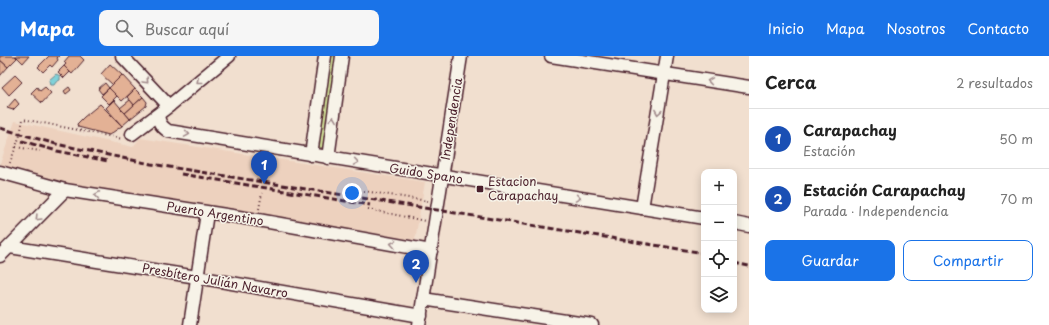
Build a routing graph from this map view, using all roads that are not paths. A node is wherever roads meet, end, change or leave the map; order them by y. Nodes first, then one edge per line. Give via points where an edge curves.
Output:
1 (122, 56) edge
2 (228, 56) edge
3 (325, 56) edge
4 (342, 56) edge
5 (461, 56) edge
6 (551, 56) edge
7 (667, 56) edge
8 (665, 74) junction
9 (749, 87) edge
10 (169, 106) junction
11 (158, 115) junction
12 (132, 134) road end
13 (311, 155) junction
14 (328, 158) junction
15 (3, 173) edge
16 (443, 177) junction
17 (65, 190) junction
18 (642, 208) junction
19 (208, 212) junction
20 (701, 218) edge
21 (737, 224) edge
22 (749, 226) edge
23 (10, 247) junction
24 (431, 251) junction
25 (0, 256) edge
26 (198, 277) junction
27 (423, 299) junction
28 (420, 320) edge
29 (190, 325) edge
30 (592, 325) edge

1 -> 10 street
2 -> 10 street
3 - 13 street
14 -> 4 street
5 - 16 street, Independencia
6 - 8 street
7 - 8 street
9 -> 8 street
8 -> 18 street
10 - 11 street
11 - 12 street
11 -> 13 street, Guido Spano via 162,126 168,131
13 - 14 street, Guido Spano
14 -> 16 street, Guido Spano
15 - 17 street, Puerto Argentino
16 -> 18 street, Guido Spano
16 - 24 street, Independencia
19 -> 17 street, Puerto Argentino
17 -> 23 street
18 - 20 street, Guido Spano
24 -> 19 street, Puerto Argentino
19 - 26 street
21 - 22 street
23 - 25 street
23 - 26 street, Presbítero Julián Navarro
24 - 27 street, Independencia
26 - 28 street, Presbítero Julián Navarro
26 - 29 street
27 - 28 street, Independencia
27 - 30 street

